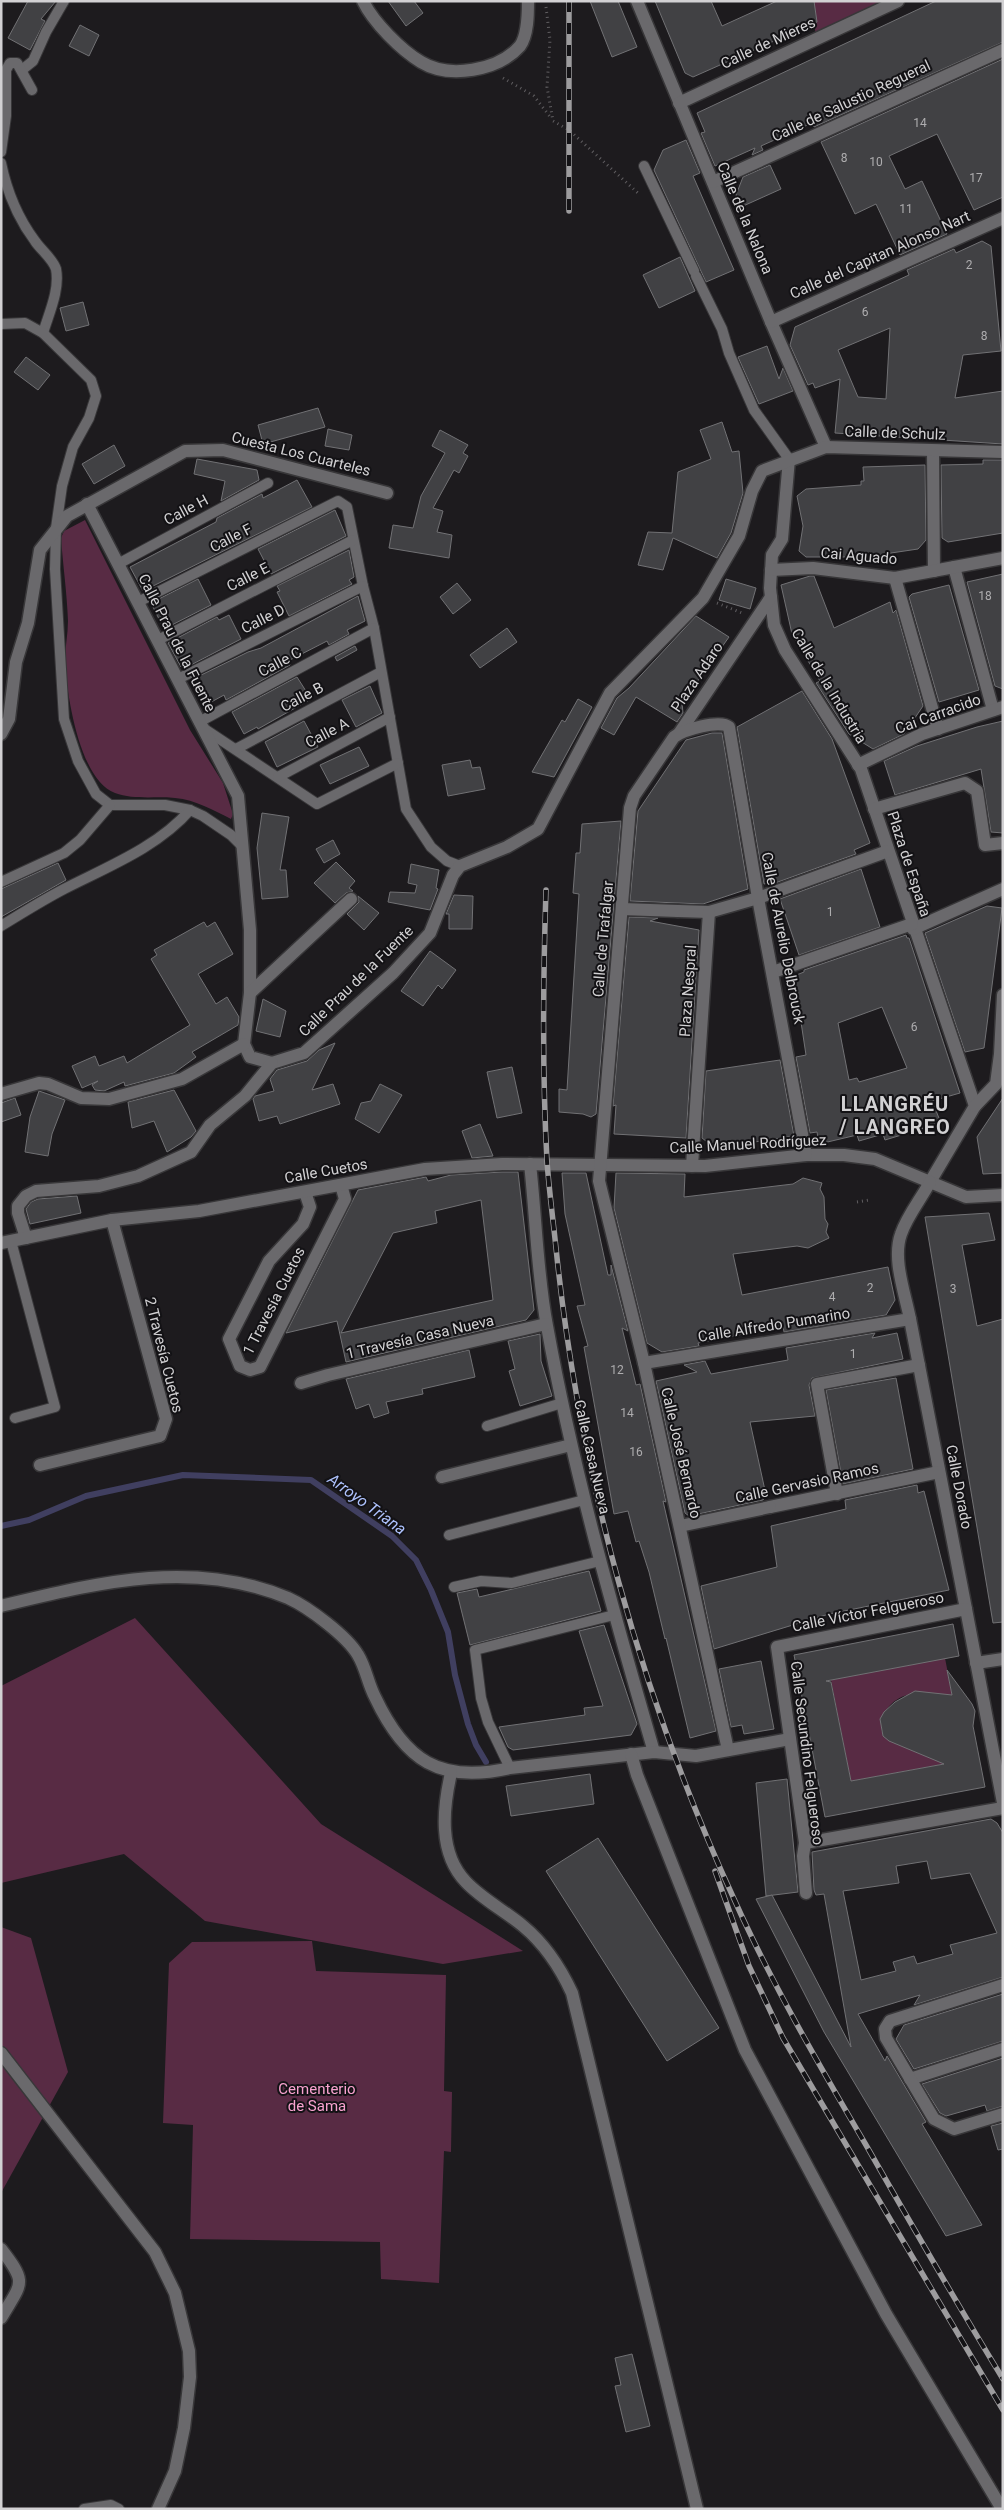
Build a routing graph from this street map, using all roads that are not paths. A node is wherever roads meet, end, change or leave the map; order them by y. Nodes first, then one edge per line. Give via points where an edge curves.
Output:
1 (64, 1) edge
2 (363, 1) edge
3 (528, 1) edge
4 (637, 1) edge
5 (898, 1) edge
6 (1003, 50) edge
7 (23, 69) junction
8 (32, 90) dead end
9 (679, 103) junction
10 (1, 152) edge
11 (1, 163) edge
12 (644, 166) dead end
13 (713, 182) junction
14 (1003, 218) edge
15 (771, 322) junction
16 (1, 324) edge
17 (43, 333) junction
18 (826, 447) junction
19 (933, 451) junction
20 (1003, 452) edge
21 (789, 459) junction
22 (268, 483) dead end
23 (387, 493) dead end
24 (87, 504) junction
25 (56, 528) junction
26 (353, 540) junction
27 (1003, 558) edge
28 (118, 564) junction
29 (954, 567) junction
30 (771, 570) junction
31 (934, 571) junction
32 (895, 578) junction
33 (362, 586) junction
34 (770, 592) junction
35 (138, 602) junction
36 (374, 628) junction
37 (158, 640) junction
38 (381, 672) junction
39 (178, 679) junction
40 (998, 709) edge
41 (390, 716) junction
42 (201, 724) junction
43 (729, 727) joint
44 (938, 729) junction
45 (680, 732) junction
46 (1, 734) edge
47 (236, 749) junction
48 (398, 763) junction
49 (859, 767) junction
50 (278, 777) junction
51 (110, 805) junction
52 (874, 808) junction
53 (190, 810) junction
54 (1003, 843) edge
55 (241, 845) junction
56 (888, 851) junction
57 (460, 866) junction
58 (1, 882) edge
59 (1003, 889) edge
60 (758, 898) junction
61 (351, 899) dead end
62 (622, 909) junction
63 (709, 912) junction
64 (1, 926) edge
65 (914, 930) junction
66 (773, 972) junction
67 (250, 993) junction
68 (1003, 995) edge
69 (244, 1044) junction
70 (272, 1063) junction
71 (1, 1094) edge
72 (975, 1106) junction
73 (806, 1155) junction
74 (530, 1164) junction
75 (547, 1164) joint
76 (599, 1165) junction
77 (692, 1166) junction
78 (930, 1182) junction
79 (341, 1185) junction
80 (305, 1192) junction
81 (1003, 1195) edge
82 (112, 1220) junction
83 (26, 1238) junction
84 (6, 1242) edge
85 (910, 1319) junction
86 (546, 1324) junction
87 (644, 1363) junction
88 (919, 1365) junction
89 (301, 1383) dead end
90 (562, 1403) junction
91 (16, 1418) dead end
92 (487, 1426) dead end
93 (571, 1445) junction
94 (40, 1465) dead end
95 (939, 1472) junction
96 (442, 1477) dead end
97 (837, 1494) junction
98 (584, 1500) junction
99 (680, 1526) junction
100 (449, 1535) dead end
101 (600, 1561) junction
102 (454, 1587) dead end
103 (1, 1606) edge
104 (966, 1609) junction
105 (614, 1615) junction
106 (778, 1647) joint
107 (1003, 1658) edge
108 (976, 1663) junction
109 (790, 1739) junction
110 (728, 1750) junction
111 (654, 1752) junction
112 (631, 1754) junction
113 (510, 1768) junction
114 (451, 1773) junction
115 (1003, 1803) edge
116 (1003, 1808) edge
117 (805, 1843) junction
118 (806, 1893) dead end
119 (1003, 1985) edge
120 (1003, 2049) edge
121 (1, 2053) edge
122 (910, 2078) junction
123 (1003, 2114) edge
124 (1, 2249) edge
125 (1, 2318) edge
126 (84, 2509) edge
127 (119, 2509) edge
128 (158, 2509) edge
129 (697, 2509) edge
130 (1002, 2509) edge

1 - 7 lane via 33,61
2 - 3 street via 398,44 422,62 448,71 486,67 506,57 521,44 528,20
4 - 9 street, Calle de la Nalona
5 - 9 street, Calle de Mieres
6 - 13 street, Calle de Salustio Regueral
7 - 8 lane
7 - 10 lane via 17,63 10,63 6,70 6,116
9 - 13 street, Calle de la Nalona
11 - 17 lane via 16,212 55,266 57,285
12 - 21 lane via 722,329 754,410
13 - 15 street, Calle de la Nalona
14 - 15 street, Calle del Capitan Alonso Nart
15 - 18 street, Calle de la Nalona
16 - 17 lane via 25,323
17 - 25 lane via 91,380 96,396 89,418 73,447 62,486
18 - 19 street, Calle de Schulz
18 - 21 street, Calle de Schulz
19 - 20 street, Calle de Schulz
19 - 31 street
21 - 30 street, Calle de la Industria via 782,539 772,556
21 - 57 street via 762,471 752,491 739,536 703,598 610,693 538,829 507,847
22 - 28 lane, Calle H
23 - 24 street, Cuesta Los Cuarteles via 223,450 185,451
24 - 25 street, Cuesta Los Cuarteles via 67,516
24 - 28 street, Calle Prau de la Fuente
25 - 46 street, Cuesta Los Cuarteles via 40,550 28,623 16,662 9,719
25 - 51 lane via 54,569 64,719 78,761 91,786
26 - 33 lane
26 - 35 lane, Calle F via 347,507 338,501
26 - 37 lane, Calle E
27 - 29 street, Cai Aguado
28 - 35 street, Calle Prau de la Fuente
29 - 31 street, Cai Aguado
29 - 40 street
30 - 32 street, Cai Aguado via 813,568
30 - 34 street, Calle de la Industria
31 - 32 street, Cai Aguado
32 - 44 street
33 - 36 lane
33 - 39 lane, Calle D
34 - 45 street, Plaza Adaro
34 - 49 street, Calle de la Industria via 774,625 785,650
35 - 37 street, Calle Prau de la Fuente
36 - 38 lane
36 - 42 lane, Calle C
37 - 39 street, Calle Prau de la Fuente
38 - 41 lane
38 - 47 lane, Calle B
39 - 42 street, Calle Prau de la Fuente
40 - 44 street, Cai Carracido
41 - 48 lane
41 - 50 lane, Calle A
42 - 47 lane
42 - 55 street, Calle Prau de la Fuente via 238,796
43 - 45 street, Plaza Adaro via 720,723
43 - 60 street, Calle de Aurelio Delbrouck
44 - 49 street, Cai Carracido
45 - 62 street, Calle de Trafalgar via 644,782 630,808
47 - 50 lane
48 - 50 lane via 317,804
48 - 57 lane via 406,810 431,847 447,861
49 - 52 street, Calle de la Industria
51 - 53 lane via 165,805
51 - 58 lane via 80,840 64,853
52 - 54 street, Plaza de España via 965,782 977,791 985,846
52 - 56 street, Plaza de España
53 - 55 lane via 231,835
53 - 64 lane via 179,822 143,847
55 - 67 street, Calle Prau de la Fuente via 250,930
56 - 60 street
56 - 65 street, Plaza de España
57 - 70 street, Calle Prau de la Fuente via 453,875 430,933 393,973 304,1053
59 - 65 street, Plaza de España
60 - 63 street
60 - 66 street, Calle de Aurelio Delbrouck
61 - 67 street
62 - 63 street
62 - 76 street, Calle de Trafalgar
63 - 77 street, Plaza Nespral
65 - 66 street
65 - 72 street
66 - 73 street, Calle de Aurelio Delbrouck
67 - 69 street, Calle Prau de la Fuente
68 - 72 street, Calle Dorado via 996,1084
69 - 70 street via 250,1057
69 - 71 street via 182,1079 109,1099 81,1098 39,1083
70 - 83 street via 245,1096 210,1125 191,1152 138,1176 99,1186 36,1191 26,1196 18,1206
72 - 78 street, Calle Dorado
73 - 77 street, Calle Manuel Rodríguez
73 - 78 street, Calle Manuel Rodríguez via 875,1159
74 - 75 street, Calle Cuetos
74 - 79 street, Calle Cuetos via 440,1167
74 - 86 street, Calle Casa Nueva
75 - 76 street, Calle Manuel Rodríguez
76 - 77 street, Calle Manuel Rodríguez
76 - 87 street, Calle José Bernardo via 599,1181
78 - 81 street, Calle Manuel Rodríguez via 966,1197
78 - 85 street, Calle Dorado via 898,1242
79 - 80 street, Calle Cuetos
79 - 80 street, 1 Travesía Cuetos via 345,1198 260,1367 250,1370 240,1366 228,1339 269,1261 303,1224 310,1207
80 - 82 street, Calle Cuetos via 199,1211
82 - 83 street, Calle Cuetos
82 - 94 street, 2 Travesía Cuetos via 166,1420 160,1436
83 - 84 street, Calle Cuetos
84 - 91 lane via 55,1406
85 - 87 street, Calle Alfredo Pumarino
85 - 88 street, Calle Dorado
86 - 89 street, 1 Travesía Casa Nueva
86 - 90 street, Calle Casa Nueva
87 - 99 street, Calle José Bernardo
88 - 95 street, Calle Dorado
88 - 97 street via 818,1384
90 - 92 lane
90 - 93 street, Calle Casa Nueva
93 - 96 street
93 - 98 street, Calle Casa Nueva
95 - 97 street, Calle Gervasio Ramos
95 - 104 street, Calle Dorado
97 - 99 street, Calle Gervasio Ramos
98 - 100 lane
98 - 101 street, Calle Casa Nueva
99 - 110 street, Calle José Bernardo
101 - 102 lane via 512,1583 480,1581
101 - 105 street, Calle Casa Nueva
103 - 114 street via 135,1578 197,1577 242,1584 288,1599 326,1622 358,1654 375,1698 397,1734 422,1761
104 - 106 street, Calle Víctor Felgueroso
104 - 108 street, Calle Dorado
105 - 111 street, Calle Casa Nueva
105 - 113 lane via 475,1650 481,1698 488,1722
106 - 109 street, Calle Secundino Felgueroso
107 - 108 street
108 - 115 street, Calle Dorado
109 - 110 street
109 - 117 street, Calle Secundino Felgueroso
110 - 111 street via 696,1756
111 - 112 street
112 - 113 street
112 - 130 street via 745,2050 886,2314
113 - 114 street via 489,1773
114 - 129 street via 444,1826 452,1861 464,1881 524,1926 542,1944 560,1967 572,1993
116 - 117 street
117 - 118 street, Calle Secundino Felgueroso
119 - 122 street via 890,2021 885,2029 886,2038
120 - 122 street
121 - 128 street via 155,2252 175,2293 189,2351 190,2377 175,2471
122 - 123 street via 934,2119 944,2126 954,2129
124 - 125 street via 19,2272 20,2280
126 - 127 lane via 111,2506

